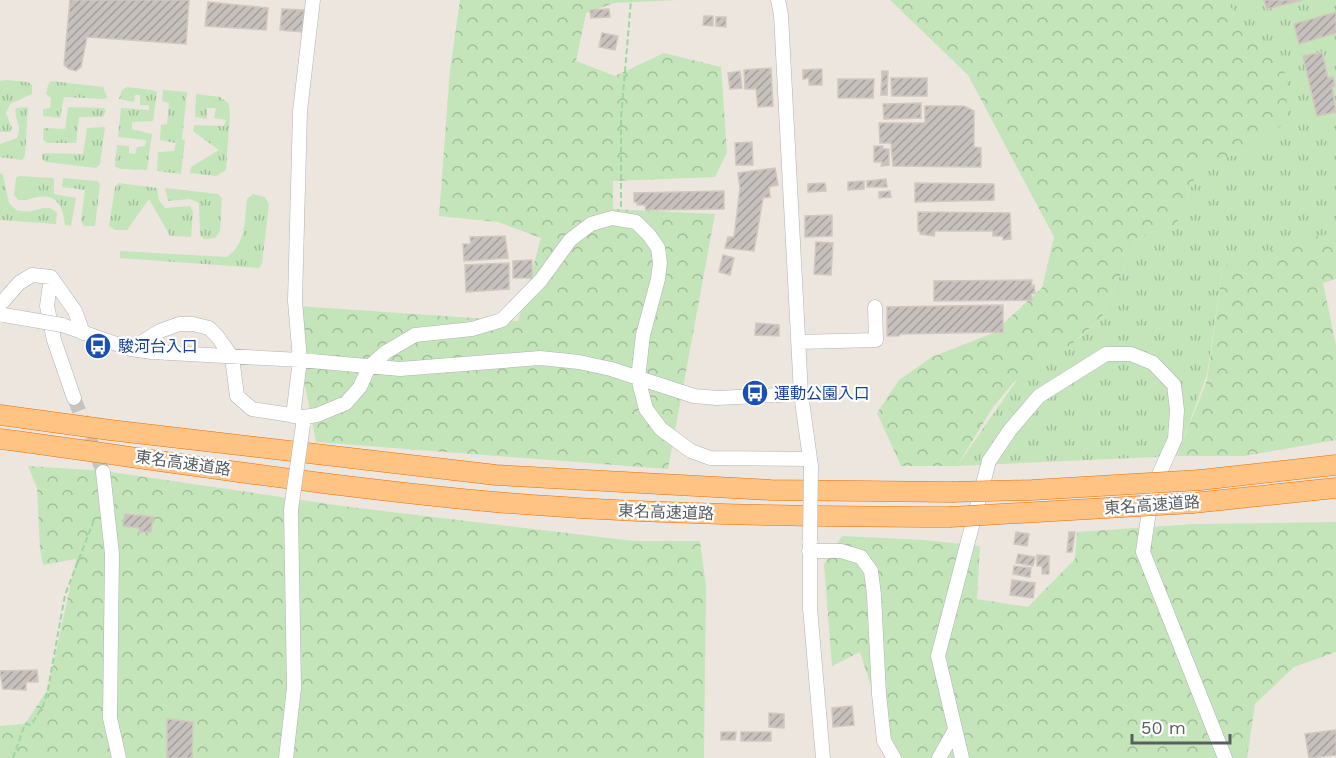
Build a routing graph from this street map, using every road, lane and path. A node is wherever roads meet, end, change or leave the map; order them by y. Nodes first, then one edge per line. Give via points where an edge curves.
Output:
1 (313, 0) edge
2 (631, 0) edge
3 (778, 0) edge
4 (621, 219) junction
5 (51, 278) junction
6 (875, 307) dead end
7 (1, 311) edge
8 (84, 333) junction
9 (798, 342) junction
10 (131, 349) junction
11 (232, 357) junction
12 (300, 360) junction
13 (369, 367) junction
14 (638, 378) junction
15 (801, 394) junction
16 (74, 398) tunnel mouth
17 (0, 415) edge
18 (300, 420) junction
19 (0, 439) edge
20 (1336, 454) edge
21 (810, 463) junction
22 (1336, 465) edge
23 (103, 472) tunnel mouth
24 (1240, 475) junction
25 (1334, 489) edge
26 (94, 521) dead end
27 (810, 546) junction
28 (955, 730) junction
29 (13, 758) edge
30 (119, 758) edge
31 (286, 758) edge
32 (823, 758) edge
33 (894, 758) edge
34 (939, 758) edge
35 (962, 758) edge
36 (1225, 758) edge

1 - 12 street via 300,111 296,301
2 - 4 path via 621,118
3 - 9 street
4 - 13 street via 591,224 570,240 541,280 502,320 472,329 415,334
4 - 14 street via 636,222 649,235 658,248 660,263 643,334
5 - 7 street via 32,275 19,283
5 - 8 street via 75,311
5 - 16 street via 47,306
6 - 9 street via 876,340
7 - 8 street, bridge
8 - 10 street
9 - 15 street
10 - 11 street
10 - 11 street via 160,331 193,324 209,328
11 - 12 street
11 - 18 street via 237,396 252,409
12 - 13 street
12 - 18 street
13 - 14 street via 400,369 540,358 579,362
13 - 18 street via 346,404
14 - 15 street via 694,396 717,399
14 - 21 street via 646,409 660,429 691,452 710,458
15 - 21 street
17 - 24 highway, 東名高速道路, bridge via 496,475 771,490 1032,490
18 - 31 street, bridge via 291,510 294,688
19 - 25 highway, 東名高速道路, bridge via 495,502 772,516 950,517
20 - 24 highway
21 - 27 street, bridge
22 - 24 highway, 東名高速道路
23 - 30 street via 112,554 110,718
26 - 29 path via 65,595 43,706 31,725 25,724
27 - 32 street via 810,608
27 - 33 street via 861,556 871,571 883,729
28 - 34 street
28 - 35 street
28 - 36 street via 938,656 989,462 1039,396 1106,354 1131,354 1154,363 1174,385 1175,439 1152,490 1143,552

